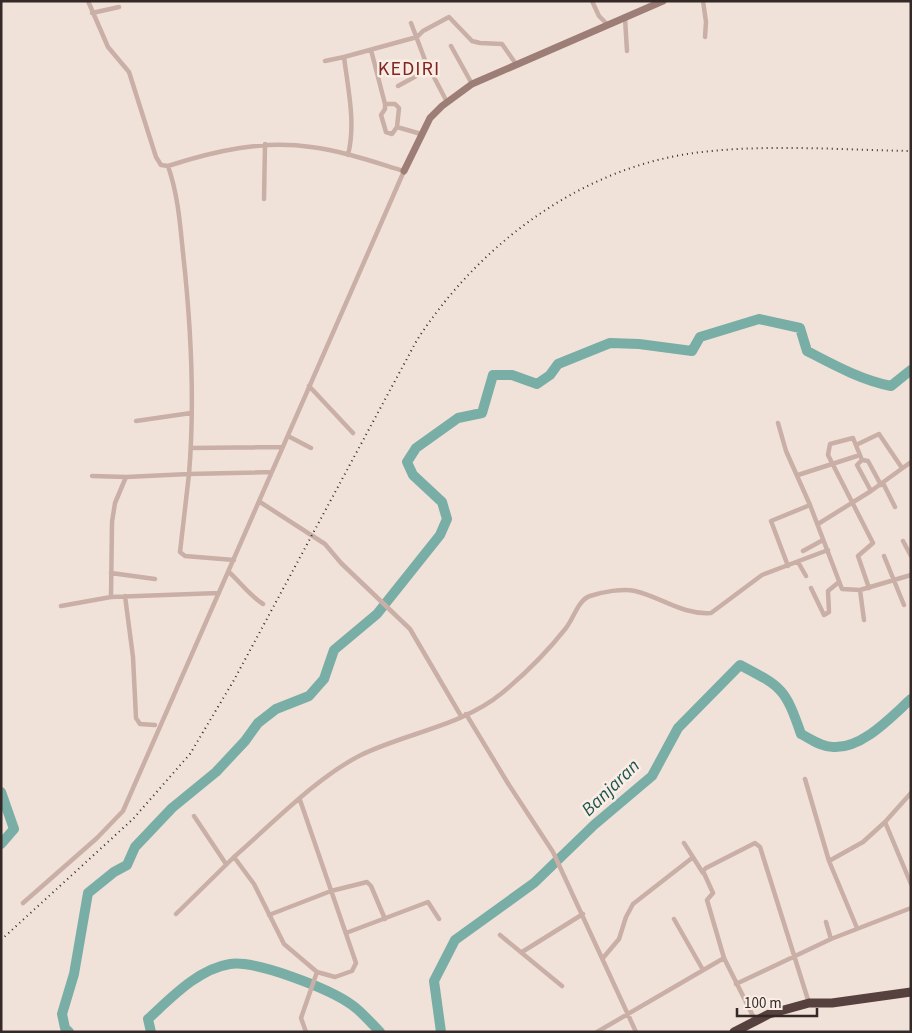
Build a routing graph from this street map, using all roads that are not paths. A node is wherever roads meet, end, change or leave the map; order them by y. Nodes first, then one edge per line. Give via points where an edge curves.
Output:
1 (88, 1) edge
2 (592, 1) edge
3 (663, 1) edge
4 (703, 1) edge
5 (120, 7) dead end
6 (92, 13) junction
7 (599, 16) junction
8 (625, 18) junction
9 (411, 23) dead end
10 (608, 25) junction
11 (598, 29) junction
12 (417, 37) junction
13 (705, 37) dead end
14 (451, 46) dead end
15 (371, 50) junction
16 (627, 51) dead end
17 (344, 57) junction
18 (325, 61) dead end
19 (516, 64) junction
20 (429, 69) junction
21 (472, 84) junction
22 (398, 86) dead end
23 (446, 102) junction
24 (385, 104) junction
25 (397, 127) junction
26 (421, 134) junction
27 (265, 144) junction
28 (348, 156) junction
29 (168, 166) junction
30 (404, 171) junction
31 (264, 198) dead end
32 (309, 386) junction
33 (191, 413) junction
34 (136, 421) dead end
35 (778, 423) dead end
36 (353, 433) dead end
37 (288, 436) junction
38 (856, 445) junction
39 (283, 447) junction
40 (191, 448) junction
41 (312, 448) dead end
42 (861, 457) junction
43 (911, 462) edge
44 (831, 463) junction
45 (902, 468) junction
46 (272, 472) junction
47 (189, 474) junction
48 (798, 475) junction
49 (92, 476) dead end
50 (126, 477) junction
51 (882, 484) junction
52 (871, 491) junction
53 (260, 502) junction
54 (853, 503) junction
55 (810, 505) junction
56 (895, 507) dead end
57 (818, 524) junction
58 (823, 540) junction
59 (903, 541) dead end
60 (803, 550) dead end
61 (828, 550) junction
62 (884, 556) dead end
63 (911, 556) edge
64 (234, 560) junction
65 (798, 562) junction
66 (788, 566) junction
67 (229, 572) junction
68 (111, 574) junction
69 (911, 575) edge
70 (806, 576) dead end
71 (155, 579) dead end
72 (894, 580) junction
73 (838, 582) junction
74 (811, 588) dead end
75 (869, 588) junction
76 (860, 590) junction
77 (219, 593) junction
78 (125, 596) junction
79 (111, 597) junction
80 (263, 604) dead end
81 (904, 605) dead end
82 (61, 606) dead end
83 (864, 620) dead end
84 (464, 715) junction
85 (155, 725) dead end
86 (805, 779) dead end
87 (911, 793) edge
88 (300, 800) junction
89 (194, 816) dead end
90 (885, 822) junction
91 (684, 844) dead end
92 (234, 857) junction
93 (692, 858) junction
94 (829, 860) junction
95 (226, 864) junction
96 (703, 873) junction
97 (911, 884) edge
98 (331, 891) junction
99 (23, 903) dead end
100 (911, 908) edge
101 (176, 914) dead end
102 (582, 914) junction
103 (269, 915) junction
104 (385, 919) junction
105 (439, 919) dead end
106 (674, 919) dead end
107 (826, 922) dead end
108 (857, 928) junction
109 (346, 933) junction
110 (500, 935) dead end
111 (831, 939) junction
112 (522, 952) junction
113 (794, 956) junction
114 (603, 958) junction
115 (724, 958) junction
116 (703, 970) junction
117 (316, 975) junction
118 (736, 984) junction
119 (562, 986) dead end
120 (911, 992) edge
121 (809, 1003) junction
122 (629, 1015) junction
123 (752, 1023) junction
124 (306, 1032) edge
125 (597, 1032) edge
126 (636, 1032) edge
127 (734, 1032) edge

1 - 6 street
2 - 7 street
3 - 8 street
4 - 13 street
5 - 6 street
6 - 29 street via 108,48 129,72 158,161
7 - 10 street
7 - 11 street
8 - 10 street
8 - 16 street
9 - 12 street
10 - 11 street
11 - 19 street
12 - 15 street
12 - 19 street via 449,17 472,40 502,44
12 - 20 street
14 - 21 street
15 - 17 street
15 - 24 street
17 - 18 street
17 - 28 street via 352,111 352,143
19 - 21 street
20 - 22 street
20 - 23 street
21 - 23 street
23 - 26 street via 430,118
24 - 25 street via 397,105
24 - 25 street via 381,115 386,132 392,134
25 - 26 street
26 - 30 street
27 - 28 street via 310,146
27 - 29 street
27 - 31 street
28 - 30 street
29 - 33 street via 176,190 188,296
30 - 32 street
32 - 36 street
32 - 37 street
33 - 34 street
33 - 40 street
35 - 48 street via 786,451
37 - 39 street
37 - 41 street
38 - 42 street
38 - 44 street via 852,438 831,443 828,455
38 - 45 street via 879,434
39 - 40 street
39 - 46 street
40 - 47 street
42 - 44 street
42 - 51 street via 868,461
42 - 52 street via 858,465
43 - 45 street
44 - 48 street
44 - 54 street
45 - 51 street
46 - 47 street
46 - 53 street
47 - 50 street
47 - 64 street via 180,552 184,556
48 - 55 street
49 - 50 street
50 - 68 street via 115,503 112,522
51 - 52 street
51 - 56 street
52 - 54 street
53 - 64 street
53 - 84 street via 318,539 414,634
54 - 57 street
54 - 75 street via 874,544 858,556
55 - 57 street
55 - 66 street via 771,521
57 - 58 street
58 - 60 street
58 - 61 street
59 - 63 street
61 - 65 street
61 - 73 street
62 - 72 street
64 - 67 street
65 - 66 street
65 - 70 street
66 - 84 street via 762,576 710,613 675,607 633,590 587,597 566,628 524,673 496,697
67 - 77 street
67 - 80 street via 248,594
68 - 71 street
68 - 79 street
69 - 72 street
72 - 75 street
72 - 81 street
73 - 74 street via 828,590 829,612 824,615
73 - 76 street via 847,591
75 - 76 street
76 - 83 street
77 - 78 street
77 - 99 street via 123,811
78 - 79 street
78 - 85 street via 136,718 140,724
79 - 82 street
84 - 88 street via 361,755
84 - 102 street via 554,852
86 - 94 street
87 - 90 street
88 - 92 street
88 - 98 street
89 - 95 street
90 - 94 street via 863,842
90 - 97 street
91 - 93 street
92 - 95 street
92 - 103 street via 254,884
93 - 96 street
93 - 114 street via 633,904 619,939
94 - 108 street
95 - 101 street
96 - 113 street via 706,868 758,844
96 - 115 street via 712,893 707,900
98 - 103 street
98 - 104 street via 368,882
98 - 109 street
100 - 108 street
102 - 112 street
102 - 114 street
103 - 117 street via 284,944
104 - 105 street via 428,902
104 - 109 street
106 - 116 street
107 - 111 street
108 - 111 street
109 - 117 street via 356,963 354,970 335,977
110 - 112 street
111 - 113 street
112 - 119 street
113 - 118 street
113 - 121 street
114 - 122 street
115 - 116 street
115 - 118 street
116 - 122 street
117 - 124 street via 301,1018
118 - 123 street
120 - 121 highway
121 - 123 highway via 775,1011
122 - 125 street
122 - 126 street
123 - 127 highway

